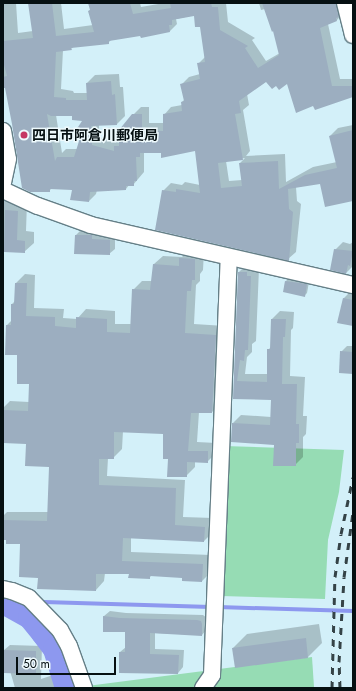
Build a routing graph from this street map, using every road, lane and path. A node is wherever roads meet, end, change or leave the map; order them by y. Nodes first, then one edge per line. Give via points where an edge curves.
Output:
1 (346, 3) edge
2 (353, 35) edge
3 (3, 130) edge
4 (3, 182) edge
5 (3, 190) edge
6 (229, 258) junction
7 (353, 285) edge
8 (3, 589) edge
9 (84, 688) edge
10 (202, 688) edge

1 - 2 street
3 - 4 street via 8,159
5 - 6 street via 91,225
6 - 7 street
6 - 10 street via 212,675
8 - 9 street via 29,598 60,630 69,646

